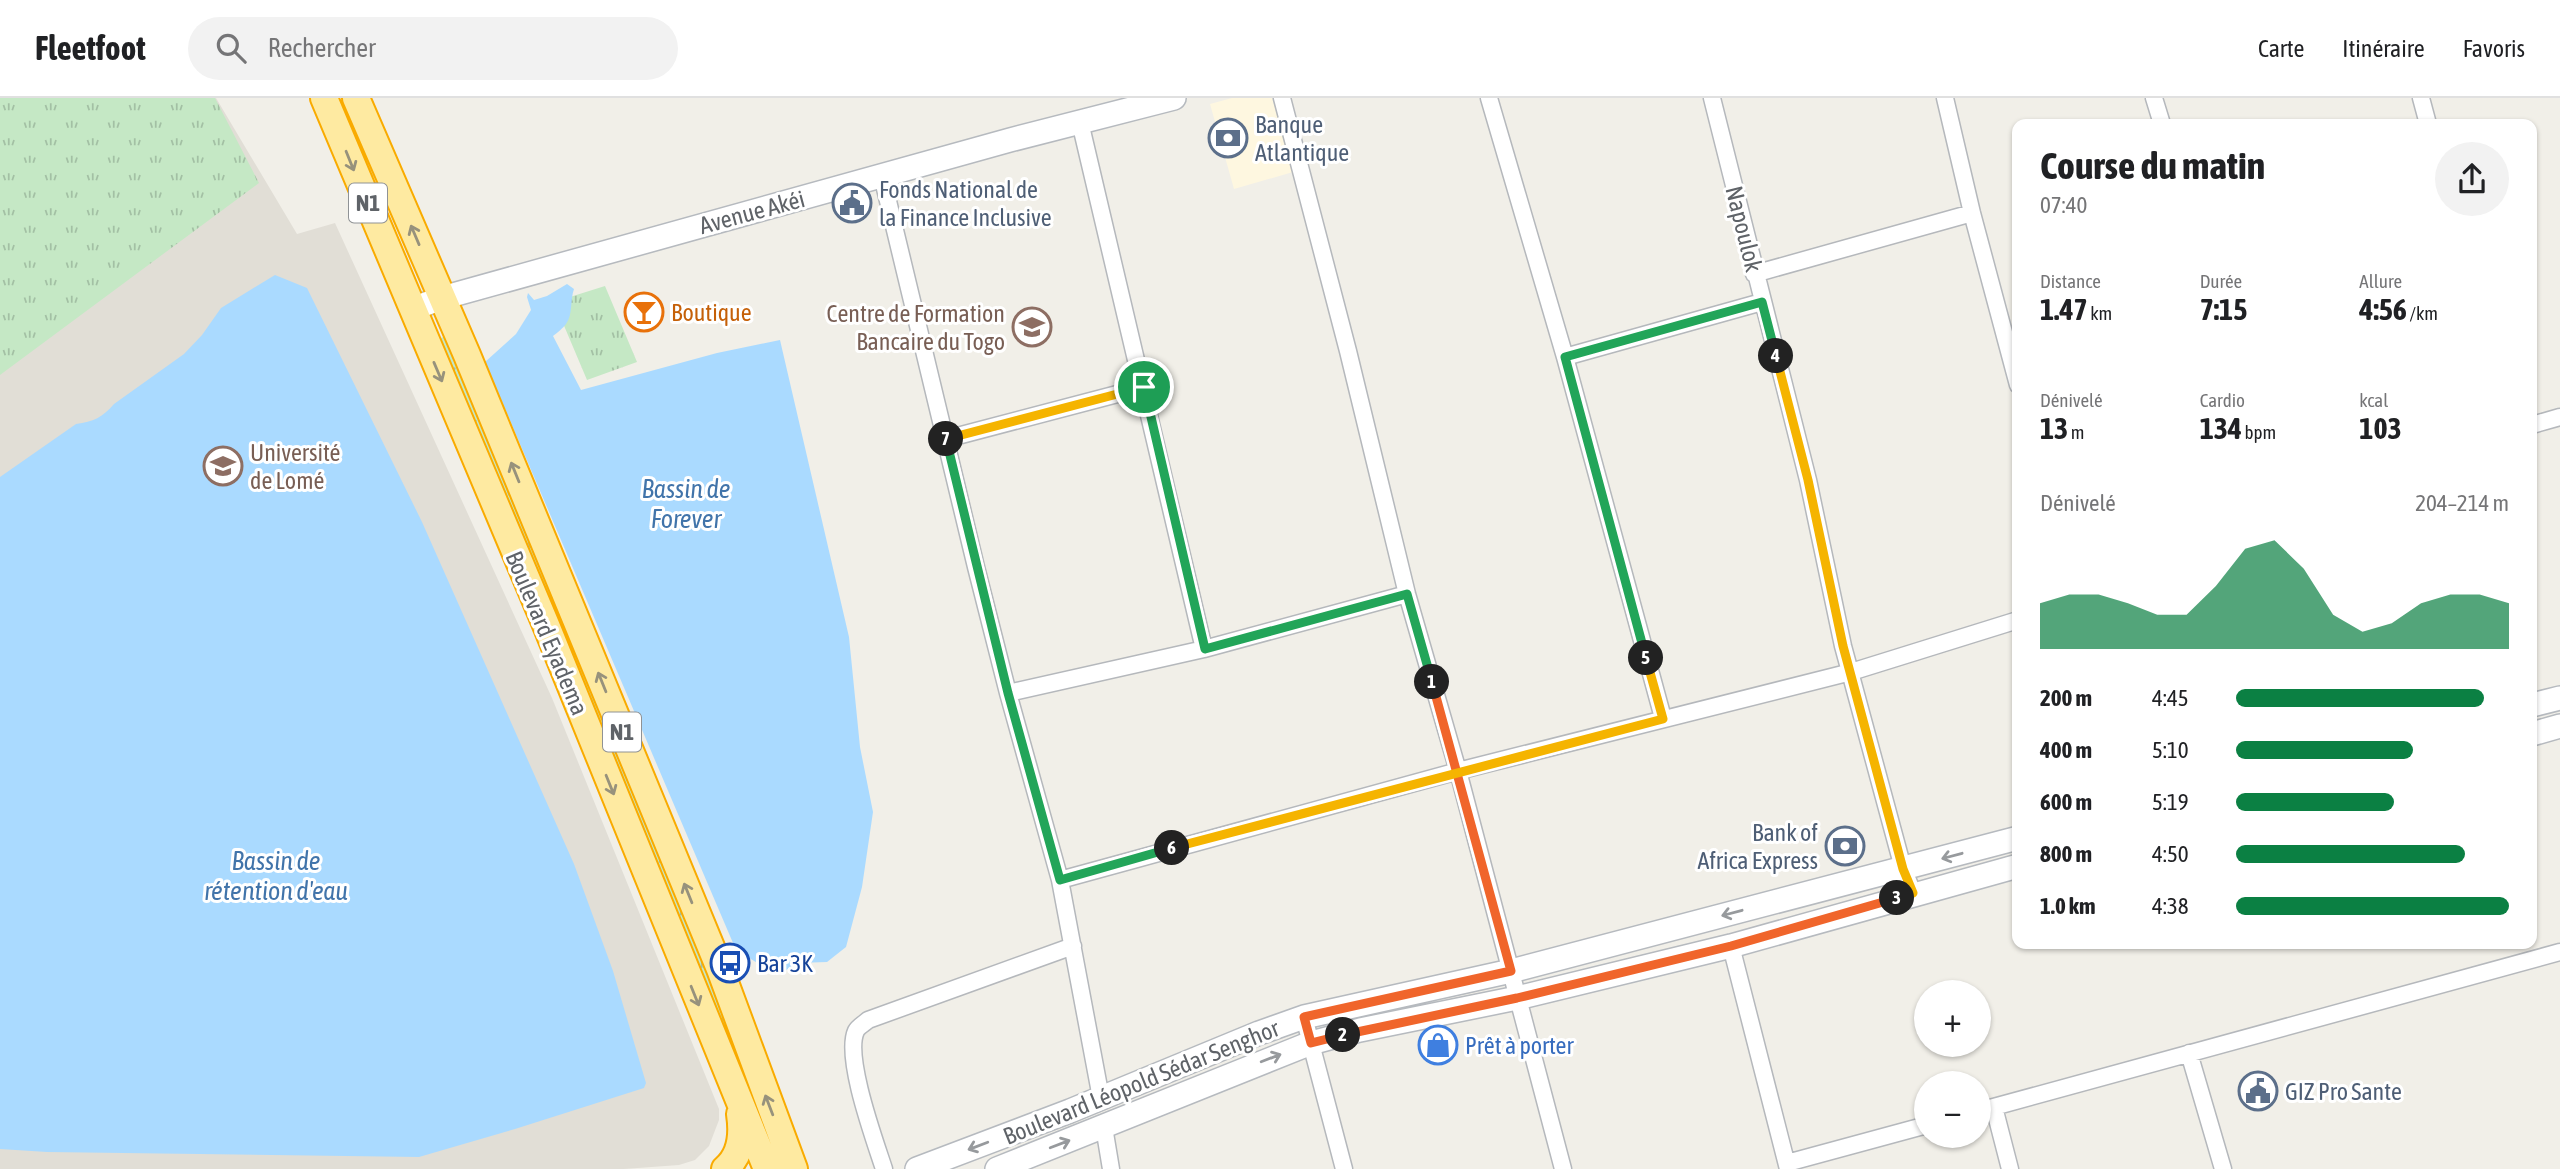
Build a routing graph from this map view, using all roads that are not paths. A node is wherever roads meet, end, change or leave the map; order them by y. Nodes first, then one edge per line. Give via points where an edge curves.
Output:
1 (324, 98) edge
2 (356, 98) edge
3 (1174, 98) edge
4 (1282, 98) edge
5 (1489, 98) edge
6 (1712, 98) edge
7 (1945, 98) edge
8 (2154, 98) edge
9 (2421, 98) edge
10 (2160, 119) edge
11 (2427, 119) edge
12 (1080, 122) junction
13 (882, 176) junction
14 (1972, 213) junction
15 (1754, 274) junction
16 (442, 298) junction
17 (1762, 302) junction
18 (412, 309) junction
19 (1565, 357) junction
20 (2012, 363) edge
21 (1144, 387) junction
22 (2560, 417) edge
23 (2537, 424) edge
24 (946, 439) junction
25 (1407, 594) junction
26 (2012, 622) edge
27 (1205, 649) junction
28 (1851, 672) junction
29 (1008, 693) junction
30 (2549, 701) edge
31 (1663, 719) junction
32 (2560, 724) edge
33 (2537, 732) edge
34 (1458, 771) junction
35 (2012, 840) edge
36 (2012, 868) edge
37 (1903, 869) junction
38 (1060, 880) junction
39 (1913, 893) junction
40 (1073, 946) junction
41 (1731, 946) junction
42 (2560, 952) edge
43 (1511, 971) junction
44 (1517, 998) junction
45 (1304, 1017) junction
46 (1311, 1043) junction
47 (2189, 1052) junction
48 (1101, 1098) junction
49 (738, 1101) junction
50 (1991, 1108) edge
51 (1991, 1119) edge
52 (1104, 1127) junction
53 (1914, 1129) edge
54 (1787, 1166) edge
55 (725, 1169) edge
56 (767, 1169) edge
57 (794, 1169) edge
58 (884, 1169) edge
59 (917, 1169) edge
60 (997, 1169) edge
61 (1111, 1169) edge
62 (1344, 1169) edge
63 (1563, 1169) edge
64 (2010, 1169) edge
65 (2223, 1169) edge

1 -> 18 highway, Boulevard Eyadema / N1
16 -> 2 highway, N1
3 - 12 main road, Avenue Akéi
4 - 25 street
5 - 19 street
6 - 15 street, Napoulok
7 - 14 street
8 - 10 street
9 - 11 street
12 - 13 main road, Avenue Akéi
12 - 21 street
13 - 16 main road, Avenue Akéi
13 - 24 street
14 - 15 street
14 - 20 street
15 - 17 street, Napoulok
16 - 18 main road, Avenue Akéi
57 -> 16 highway, N1 via 720,970
17 - 19 street
17 - 28 street, Napoulok
18 -> 49 highway, Boulevard Eyadema / N1 via 546,625
19 - 31 street
21 - 24 street
21 - 27 street
22 - 23 street
24 - 29 street
25 - 27 street
25 - 34 street
26 - 28 street
27 - 29 street
28 - 31 street
28 - 37 street, Napoulok
29 - 38 street
30 - 32 street
31 - 34 street
32 - 33 main road
34 - 38 street
34 - 43 street
35 -> 37 main road, Boulevard Léopold Sédar Senghor
36 - 39 main road, Boulevard Léopold Sédar Senghor
37 - 39 street, Napoulok
37 -> 43 main road, Boulevard Léopold Sédar Senghor
38 - 40 street
39 - 41 main road, Boulevard Léopold Sédar Senghor
40 - 48 street
40 - 58 street via 868,1020 857,1031 853,1050 861,1095
41 - 44 main road, Boulevard Léopold Sédar Senghor
41 - 54 street
42 - 47 street
43 - 44 street
43 - 45 main road, Boulevard Léopold Sédar Senghor
44 - 46 main road, Boulevard Léopold Sédar Senghor
44 - 63 street
45 - 46 street
45 - 48 main road, Boulevard Léopold Sédar Senghor
52 -> 46 main road, Boulevard Léopold Sédar Senghor
46 - 62 street
47 - 50 street
47 - 65 street
48 -> 59 main road, Boulevard Léopold Sédar Senghor
49 - 55 highway via 739,1148
49 - 56 highway, Boulevard Eyadema / N1
51 - 64 street
60 -> 52 main road, Boulevard Léopold Sédar Senghor
52 - 61 street
53 - 54 street

